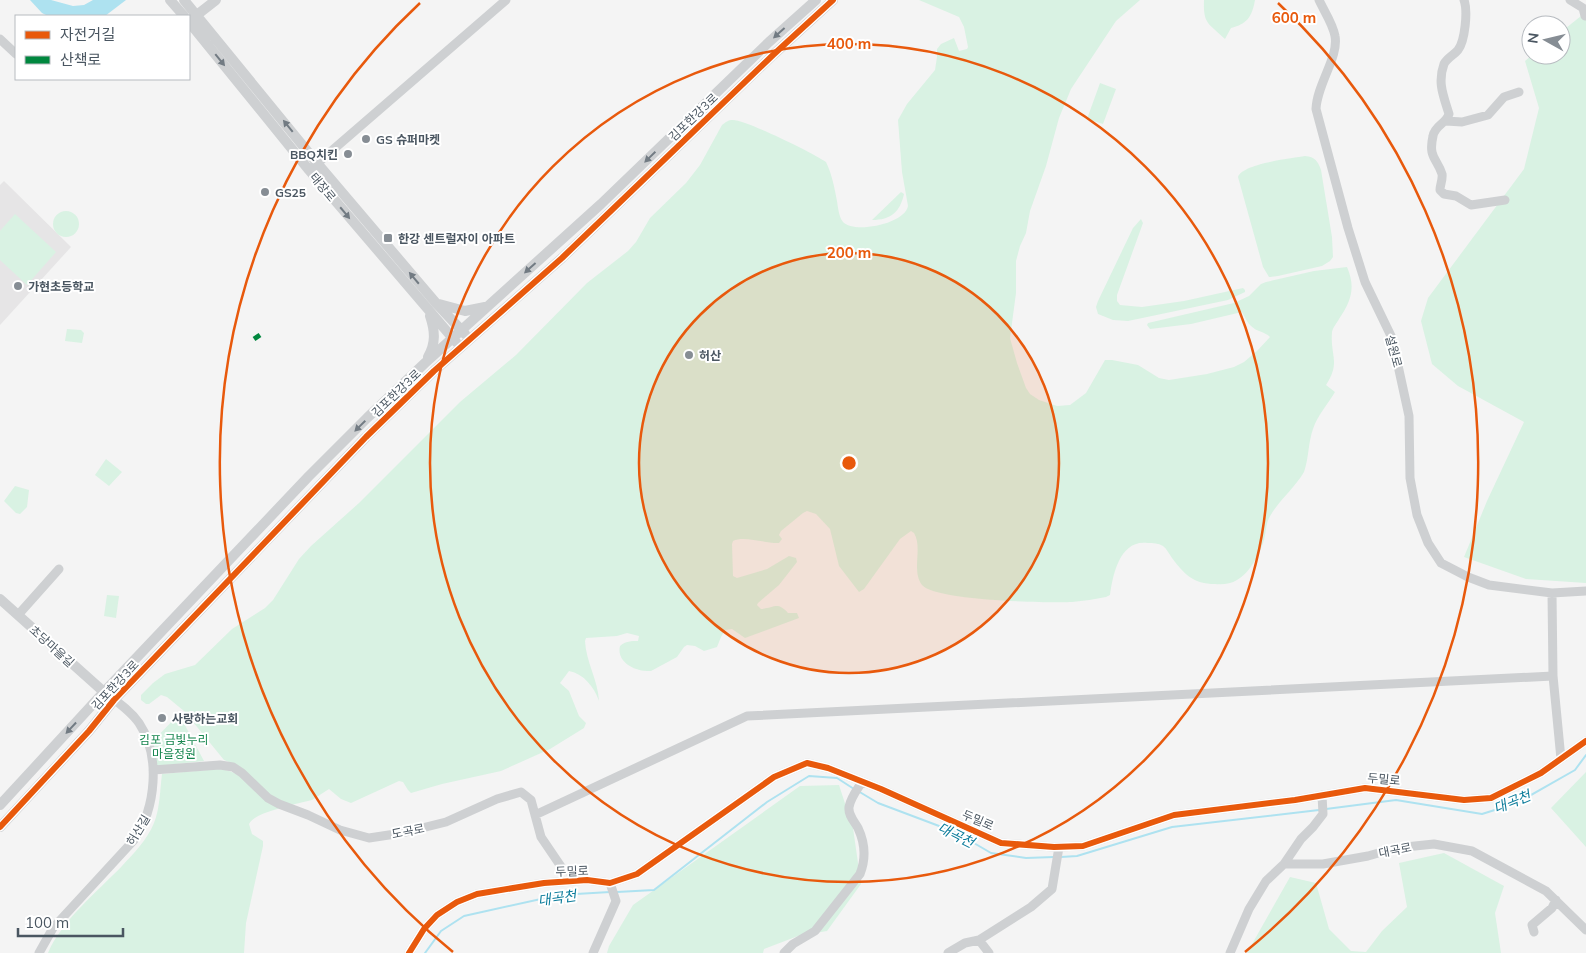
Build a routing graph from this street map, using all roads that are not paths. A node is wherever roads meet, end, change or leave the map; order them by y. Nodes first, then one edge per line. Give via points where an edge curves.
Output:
1 (170, 0) edge
2 (184, 0) edge
3 (216, 0) edge
4 (506, 0) edge
5 (816, 0) edge
6 (833, 0) edge
7 (1319, 0) edge
8 (1464, 0) edge
9 (1570, 0) edge
10 (183, 15) edge
11 (189, 15) edge
12 (1585, 16) edge
13 (191, 20) edge
14 (0, 39) edge
15 (15, 53) edge
16 (1519, 92) dead end
17 (1446, 121) junction
18 (317, 162) junction
19 (309, 170) junction
20 (1505, 200) dead end
21 (436, 303) junction
22 (489, 306) junction
23 (430, 313) junction
24 (461, 330) junction
25 (452, 339) junction
26 (470, 340) junction
27 (461, 348) junction
28 (425, 363) junction
29 (59, 570) dead end
30 (1586, 591) edge
31 (1552, 593) junction
32 (0, 599) edge
33 (18, 615) junction
34 (1552, 676) junction
35 (104, 692) junction
36 (114, 700) junction
37 (1586, 741) edge
38 (1560, 759) junction
39 (153, 770) junction
40 (859, 787) junction
41 (1322, 804) junction
42 (0, 805) edge
43 (535, 815) junction
44 (0, 827) edge
45 (1058, 854) junction
46 (1284, 864) junction
47 (587, 880) junction
48 (612, 889) junction
49 (1556, 900) junction
50 (1586, 930) edge
51 (1534, 932) dead end
52 (979, 940) junction
53 (39, 953) edge
54 (409, 953) edge
55 (593, 953) edge
56 (784, 953) edge
57 (948, 953) edge
58 (989, 953) edge
59 (1230, 953) edge

1 - 10 street
2 - 11 street, 태장로
3 - 13 street
4 - 18 street
5 -> 22 street, 김포한강3로
6 - 26 street, 김포한강3로 via 568,252
7 - 31 street, 설원로 via 1336,44 1318,91 1316,108 1365,282 1392,338 1409,416 1410,478 1428,544 1440,563 1468,577 1489,585
8 - 17 street via 1466,12 1460,46 1446,62 1443,71 1442,91 1449,114
9 - 12 street via 1583,8
18 -> 13 street
13 -> 19 street, 태장로
14 - 15 street
16 - 17 street via 1504,97 1488,115 1462,122
17 - 20 street via 1435,131 1432,147 1433,158 1442,176 1441,192 1471,205
18 - 19 street
21 -> 18 street
19 -> 23 street, 태장로
21 - 22 street via 465,311
21 - 24 street
22 - 24 street, 김포한강3로
23 - 25 street, 태장로
23 - 28 street via 434,342
24 - 25 street, 김포한강3로
24 - 26 street
25 - 27 street, 태장로
25 - 28 street, 김포한강3로
26 - 27 street, 김포한강3로
27 - 36 street, 김포한강3로 via 312,492
28 -> 35 street, 김포한강3로 via 310,476
29 - 33 street
30 - 31 street, 설원로
31 - 34 street
32 - 33 street, 초당마을길
33 - 35 street, 초당마을길
34 - 38 street
34 - 43 street via 747,716
35 - 36 street, 허산길
35 -> 42 street, 김포한강3로
36 - 39 street, 허산길 via 141,726
36 - 44 street, 김포한강3로
37 - 38 street, 두밀로
38 - 41 street, 두밀로 via 1491,798 1464,800 1365,788
39 - 43 street, 도곡로 via 228,765 273,801 340,830 369,838 446,822 521,792 531,800
39 - 53 street, 허산길 via 150,808 138,833 53,928
40 - 45 street, 두밀로 via 1001,843
40 - 48 street, 두밀로 via 828,768 806,763 774,777
40 - 56 street via 849,809 862,840 864,860 860,874 815,931
41 - 45 street, 두밀로 via 1174,815
41 - 46 street via 1313,827
43 - 47 street via 541,837 562,868
45 - 52 street via 1052,889 1032,907
46 - 49 street, 대곡로 via 1324,864 1396,848 1434,844 1472,851 1546,891
46 - 59 street via 1266,881 1249,909
47 - 48 street, 두밀로
47 - 54 street, 두밀로 via 510,888 477,894 457,902 437,915
48 - 55 street via 616,901
49 - 50 street, 대곡로
49 - 51 street via 1552,908 1532,925
52 - 57 street via 965,943
52 - 58 street

